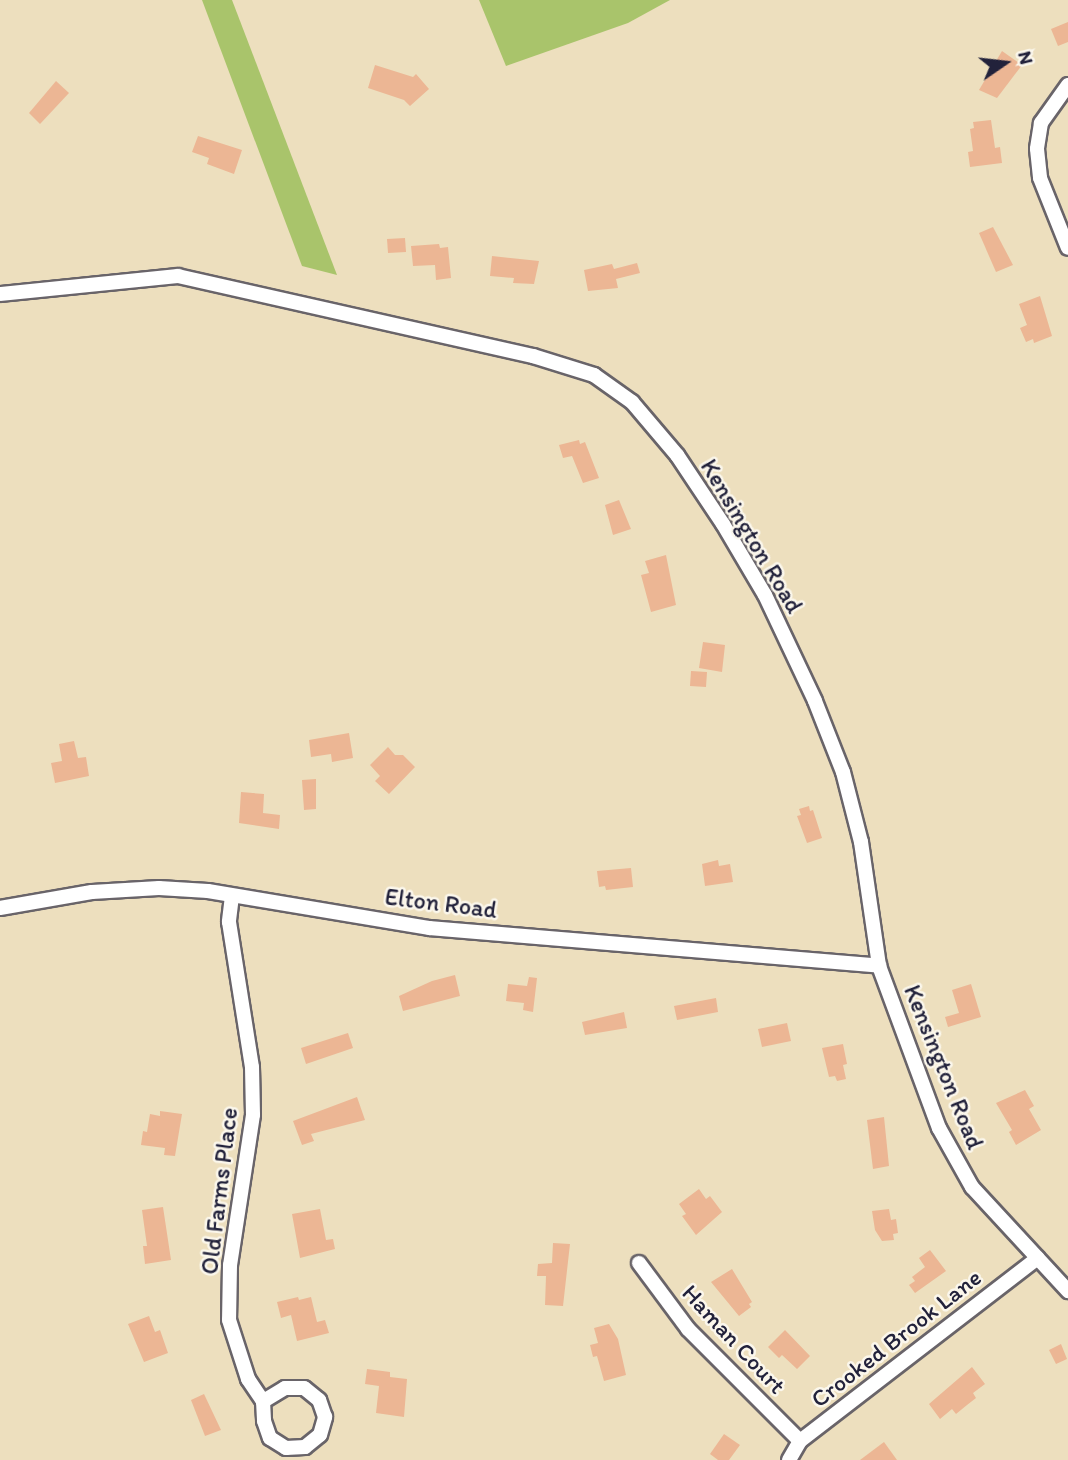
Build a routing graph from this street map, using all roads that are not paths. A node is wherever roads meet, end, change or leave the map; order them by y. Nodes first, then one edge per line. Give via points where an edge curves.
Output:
1 (1068, 86) edge
2 (1068, 248) edge
3 (0, 294) edge
4 (232, 895) junction
5 (0, 908) edge
6 (879, 965) junction
7 (1038, 1258) junction
8 (639, 1263) dead end
9 (1068, 1291) edge
10 (263, 1401) junction
11 (800, 1441) junction
12 (789, 1460) edge

1 - 2 street via 1041,123 1037,149 1040,178
3 - 6 street, Kensington Road via 178,276 533,356 594,375 632,402 677,455 723,524 765,595 815,701 843,772 858,830
4 - 5 street, Elton Road via 152,887
4 - 6 street, Elton Road via 430,928
4 - 10 street, Old Farms Place via 229,922 252,1067 253,1115 230,1265 229,1320 248,1379
6 - 7 street, Kensington Road via 939,1128 957,1162 972,1187
7 - 9 street, Kensington Road
7 - 11 street, Crooked Brook Lane
8 - 11 street, Haman Court via 688,1329
10 - 10 street, Old Farms Place via 271,1438 286,1448 305,1447 320,1435 325,1417 319,1399 304,1388 285,1388
11 - 12 street, Crooked Brook Lane

